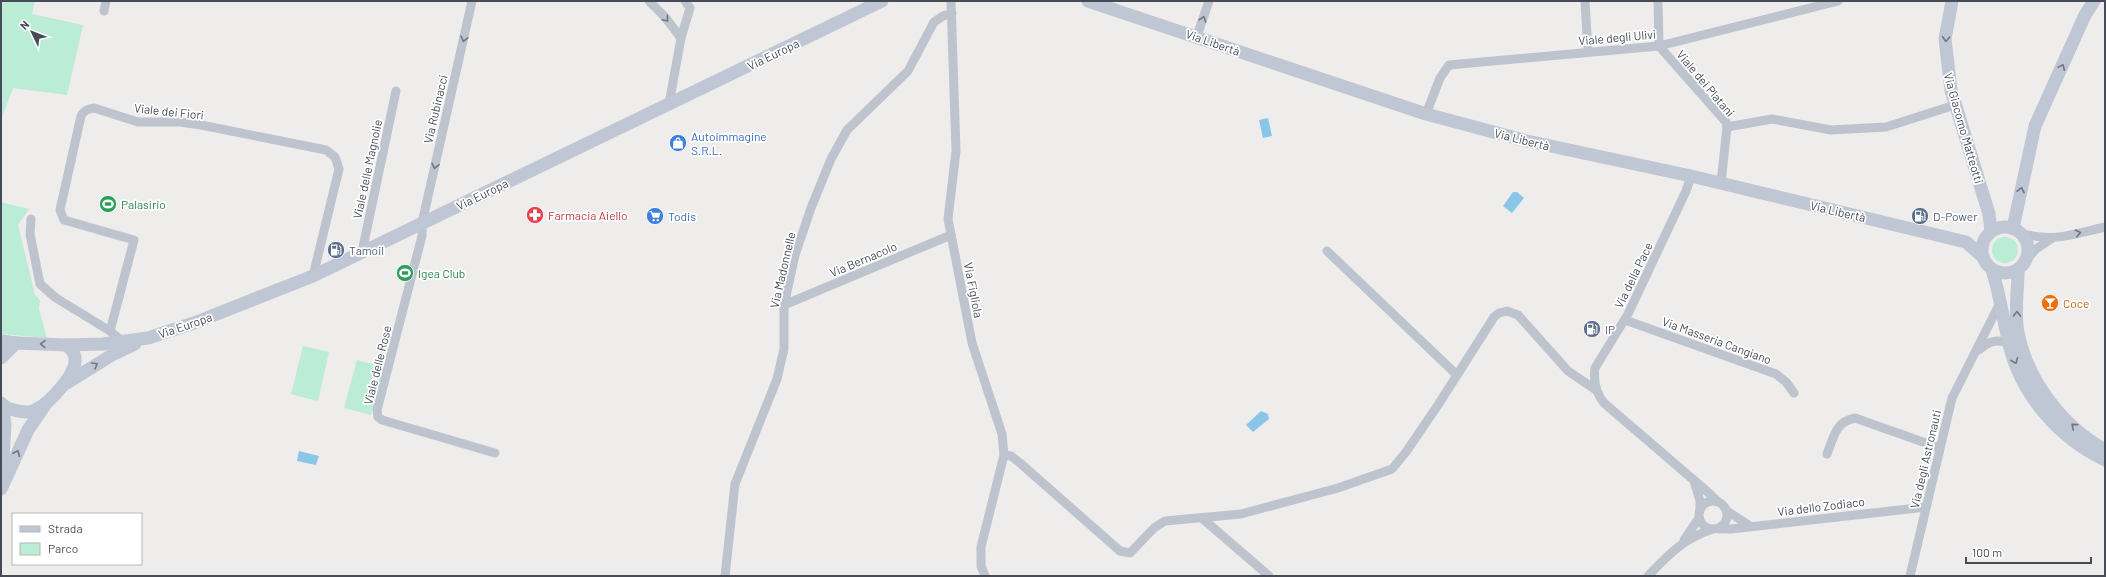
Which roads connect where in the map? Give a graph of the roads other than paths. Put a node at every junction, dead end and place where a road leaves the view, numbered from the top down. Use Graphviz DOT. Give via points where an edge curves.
graph roads {
  1 [pos="106,1"];
  2 [pos="472,1"];
  3 [pos="649,1"];
  4 [pos="685,1"];
  5 [pos="882,1"];
  6 [pos="951,1"];
  7 [pos="1088,1"];
  8 [pos="1209,1"];
  9 [pos="1585,1"];
  10 [pos="1658,1"];
  11 [pos="1838,1"];
  12 [pos="1952,1"];
  13 [pos="2094,1"];
  14 [pos="1814,4"];
  15 [pos="104,11"];
  16 [pos="952,13"];
  17 [pos="1197,36"];
  18 [pos="681,38"];
  19 [pos="1659,46"];
  20 [pos="1588,52"];
  21 [pos="396,92"];
  22 [pos="669,104"];
  23 [pos="1955,105"];
  24 [pos="1426,114"];
  25 [pos="1727,128"];
  26 [pos="1691,176"];
  27 [pos="1721,184"];
  28 [pos="31,219"];
  29 [pos="422,223"];
  30 [pos="2105,227"];
  31 [pos="2017,231"];
  32 [pos="1989,233"];
  33 [pos="951,235"];
  34 [pos="2051,239"];
  35 [pos="1966,242"];
  36 [pos="1327,251"];
  37 [pos="362,252"];
  38 [pos="1982,256"];
  39 [pos="2028,258"];
  40 [pos="1992,270"];
  41 [pos="2018,270"];
  42 [pos="313,276"];
  43 [pos="2001,302"];
  44 [pos="784,305"];
  45 [pos="1625,320"];
  46 [pos="110,331"];
  47 [pos="143,339"];
  48 [pos="1,341"];
  49 [pos="123,342"];
  50 [pos="16,343"];
  51 [pos="2008,343"];
  52 [pos="67,345"];
  53 [pos="1976,352"];
  54 [pos="1,358"];
  55 [pos="1456,375"];
  56 [pos="62,386"];
  57 [pos="1596,390"];
  58 [pos="1794,393"];
  59 [pos="46,403"];
  60 [pos="2,404"];
  61 [pos="1940,448"];
  62 [pos="2105,450"];
  63 [pos="495,453"];
  64 [pos="1827,454"];
  65 [pos="1004,455"];
  66 [pos="2105,460"];
  67 [pos="1694,481"];
  68 [pos="1,489"];
  69 [pos="1716,502"];
  70 [pos="1926,507"];
  71 [pos="1727,511"];
  72 [pos="1699,514"];
  73 [pos="1203,519"];
  74 [pos="1750,526"];
  75 [pos="1715,529"];
  76 [pos="1682,542"];
  77 [pos="725,576"];
  78 [pos="985,576"];
  79 [pos="1269,576"];
  80 [pos="1648,576"];
  81 [pos="1910,576"];
  1 -- 15 [label="street"];
  2 -- 29 [label="street, Via Rubinacci, one-way"];
  3 -- 18 [label="street, one-way"];
  4 -- 18 [label="street" via="690,8"];
  5 -- 22 [label="street, Via Europa"];
  6 -- 16 [label="street, Via Figliola"];
  7 -- 17 [label="street, Via Libertà"];
  17 -- 8 [label="street, one-way"];
  9 -- 20 [label="street"];
  10 -- 19 [label="street"];
  11 -- 14 [label="street, Viale degli Ulivi"];
  12 -- 23 [label="street, Via Giacomo Matteotti, one-way" via="1945,39 1947,69"];
  31 -- 13 [label="street, one-way" via="2035,126 2085,14"];
  14 -- 19 [label="street, Viale degli Ulivi"];
  16 -- 33 [label="street, Via Figliola" via="956,152 948,219"];
  16 -- 44 [label="street, Via Madonnelle" via="934,22 908,71 847,130 811,208 795,255"];
  17 -- 24 [label="street, Via Libertà"];
  18 -- 22 [label="street"];
  19 -- 20 [label="street, Viale degli Ulivi"];
  19 -- 25 [label="street, Viale dei Platani" via="1726,122"];
  20 -- 24 [label="street, Viale degli Ulivi" via="1449,64 1440,78"];
  21 -- 37 [label="street, Viale delle Magnolie"];
  22 -- 29 [label="street, Via Europa"];
  23 -- 25 [label="street" via="1886,127 1831,130 1772,119"];
  23 -- 32 [label="street, Via Giacomo Matteotti" via="1989,214"];
  24 -- 26 [label="street, Via Libertà" via="1527,141"];
  25 -- 27 [label="street, Viale dei Platani"];
  26 -- 27 [label="street, Via Libertà"];
  26 -- 45 [label="street, Via della Pace"];
  27 -- 35 [label="street, Via Libertà"];
  28 -- 46 [label="street" via="30,234 40,284 56,298"];
  29 -- 37 [label="street, Via Europa"];
  29 -- 63 [label="street, Viale delle Rose" via="422,236 409,291 379,398 378,417"];
  34 -- 30 [label="street, one-way"];
  31 -- 32 [label="street" via="1999,228"];
  31 -- 34 [label="street" via="2037,238"];
  31 -- 39 [label="street" via="2028,244"];
  32 -- 35 [label="street"];
  32 -- 38 [label="street" via="1983,245"];
  33 -- 44 [label="street, Via Bernacolo"];
  33 -- 65 [label="street, Via Figliola" via="972,343 1002,434"];
  34 -- 39 [label="street"];
  35 -- 38 [label="street, Via Libertà"];
  36 -- 55 [label="street"];
  37 -- 42 [label="street, Via Europa"];
  38 -- 40 [label="street"];
  39 -- 41 [label="street"];
  40 -- 41 [label="street" via="2004,274"];
  40 -- 43 [label="street"];
  62 -- 41 [label="street, one-way" via="2062,416 2046,397 2029,369 2021,347 2017,324"];
  42 -- 46 [label="street, Viale dei Fiori" via="339,169 335,157 326,150 201,125 138,122 94,108 90,109 84,111 81,116 60,210 64,220 134,240"];
  42 -- 47 [label="street, Via Europa" via="194,323"];
  43 -- 51 [label="street"];
  43 -- 53 [label="street, Via degli Astronauti"];
  44 -- 77 [label="street, Via Madonnelle" via="784,349 777,378 735,484"];
  45 -- 57 [label="street, Via della Pace" via="1595,368"];
  45 -- 58 [label="street, Via Masseria Cangiano" via="1776,374"];
  46 -- 49 [label="street"];
  47 -- 49 [label="street, Via Europa"];
  56 -- 47 [label="street, one-way"];
  48 -- 50 [label="street"];
  49 -- 52 [label="street, Via Europa"];
  52 -- 50 [label="street, Via Europa, one-way"];
  50 -- 54 [label="street"];
  51 -- 53 [label="street, Via degli Astronauti" via="1993,340"];
  51 -- 66 [label="street, one-way" via="2036,403 2074,442"];
  52 -- 56 [label="street" via="76,359"];
  53 -- 61 [label="street, Via degli Astronauti" via="1952,398"];
  55 -- 57 [label="street" via="1494,317 1502,311 1511,311 1528,325 1568,371"];
  55 -- 73 [label="street" via="1406,452 1392,469 1338,488 1269,507"];
  56 -- 59 [label="street"];
  57 -- 67 [label="street" via="1604,403"];
  59 -- 60 [label="street" via="34,410 22,412"];
  68 -- 59 [label="street, one-way" via="28,430"];
  60 -- 68 [label="street" via="6,448"];
  61 -- 64 [label="street" via="1855,418 1839,425"];
  61 -- 70 [label="street, Via degli Astronauti"];
  65 -- 73 [label="street" via="1011,456 1020,463 1126,554 1161,523"];
  65 -- 78 [label="street, Via Figliola" via="981,547 981,566"];
  67 -- 69 [label="street"];
  67 -- 72 [label="street" via="1700,501"];
  69 -- 71 [label="street"];
  69 -- 72 [label="street" via="1708,502"];
  70 -- 74 [label="street, Via dello Zodiaco"];
  70 -- 81 [label="street, Via degli Astronauti"];
  71 -- 74 [label="street"];
  71 -- 75 [label="street" via="1725,523"];
  72 -- 75 [label="street" via="1703,526"];
  72 -- 76 [label="street"];
  73 -- 79 [label="street"];
  74 -- 75 [label="street, Via dello Zodiaco"];
  75 -- 76 [label="street, Via dello Zodiaco" via="1693,535"];
  76 -- 80 [label="street, Via dello Zodiaco"];
}
